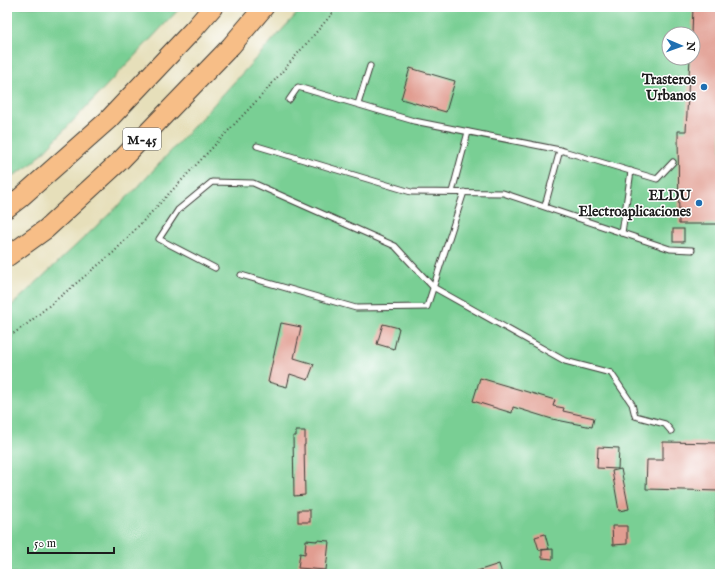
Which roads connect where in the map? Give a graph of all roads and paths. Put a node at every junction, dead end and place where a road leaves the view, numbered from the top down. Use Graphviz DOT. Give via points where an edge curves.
graph roads {
  1 [pos="213,7"];
  2 [pos="264,7"];
  3 [pos="338,7"];
  4 [pos="370,66"];
  5 [pos="289,100"];
  6 [pos="358,104"];
  7 [pos="468,132"];
  8 [pos="257,146"];
  9 [pos="560,150"];
  10 [pos="673,162"];
  11 [pos="631,171"];
  12 [pos="452,192"];
  13 [pos="464,192"];
  14 [pos="545,206"];
  15 [pos="7,208"];
  16 [pos="622,233"];
  17 [pos="692,250"];
  18 [pos="7,257"];
  19 [pos="215,268"];
  20 [pos="241,275"];
  21 [pos="433,287"];
  22 [pos="7,338"];
  23 [pos="671,431"];
  1 -- 15 [label="highway, M-45" via="108,120"];
  2 -- 18 [label="highway, M-45" via="121,160 46,229"];
  3 -- 22 [label="path" via="262,94 114,252"];
  4 -- 6 [label="lane"];
  5 -- 6 [label="lane" via="298,87"];
  6 -- 7 [label="lane" via="414,121"];
  7 -- 9 [label="lane"];
  7 -- 12 [label="lane"];
  8 -- 12 [label="lane" via="411,192"];
  9 -- 11 [label="lane"];
  9 -- 14 [label="lane"];
  10 -- 11 [label="lane" via="657,179"];
  11 -- 16 [label="lane"];
  12 -- 13 [label="lane"];
  13 -- 14 [label="lane" via="502,193"];
  13 -- 21 [label="lane"];
  14 -- 16 [label="lane"];
  16 -- 17 [label="lane" via="670,249"];
  19 -- 21 [label="lane" via="159,239 178,210 212,182 253,183 395,246"];
  20 -- 21 [label="lane" via="356,308 427,307"];
  21 -- 23 [label="lane" via="565,361 611,373 632,404 635,416 665,424"];
}
